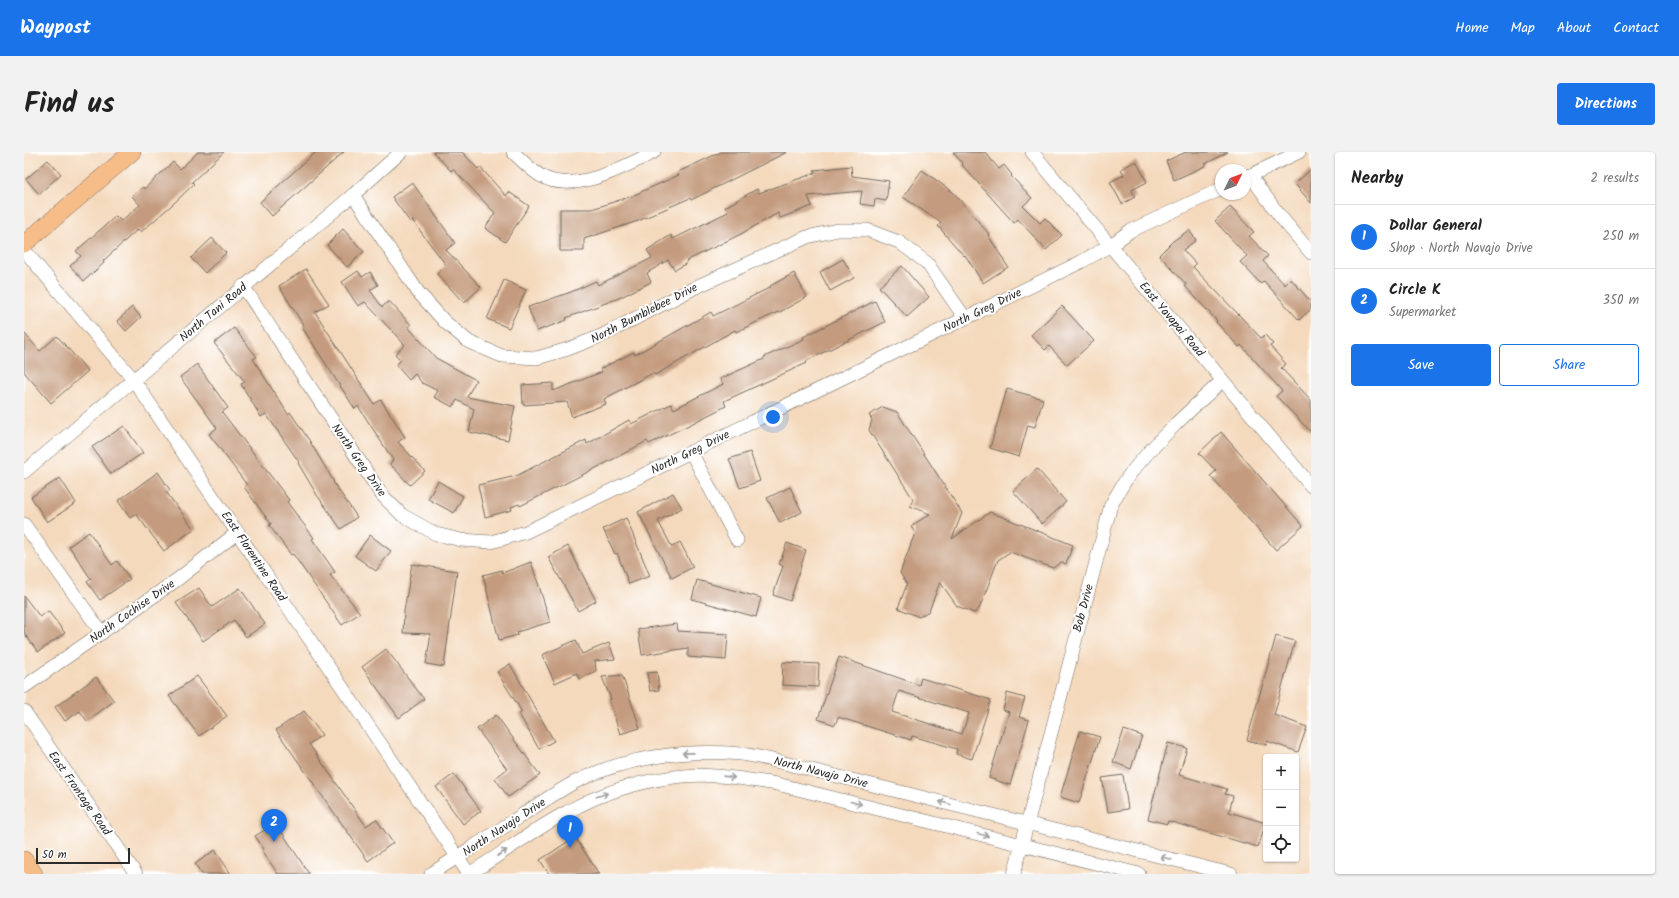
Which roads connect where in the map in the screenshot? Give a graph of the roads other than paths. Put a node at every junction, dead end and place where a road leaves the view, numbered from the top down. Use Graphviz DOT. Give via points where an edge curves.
graph roads {
  1 [pos="132,152"];
  2 [pos="401,152"];
  3 [pos="513,152"];
  4 [pos="654,152"];
  5 [pos="1032,152"];
  6 [pos="1299,152"];
  7 [pos="1251,175"];
  8 [pos="1251,180"];
  9 [pos="1215,192"];
  10 [pos="353,195"];
  11 [pos="24,244"];
  12 [pos="1111,245"];
  13 [pos="24,250"];
  14 [pos="1311,253"];
  15 [pos="243,286"];
  16 [pos="965,318"];
  17 [pos="133,379"];
  18 [pos="1222,380"];
  19 [pos="691,452"];
  20 [pos="24,472"];
  21 [pos="1311,486"];
  22 [pos="24,524"];
  23 [pos="238,532"];
  24 [pos="737,540"];
  25 [pos="102,633"];
  26 [pos="24,687"];
  27 [pos="24,712"];
  28 [pos="809,769"];
  29 [pos="804,790"];
  30 [pos="1027,823"];
  31 [pos="1022,845"];
  32 [pos="458,857"];
  33 [pos="24,860"];
  34 [pos="34,874"];
  35 [pos="136,874"];
  36 [pos="431,874"];
  37 [pos="469,874"];
  38 [pos="1014,874"];
  39 [pos="1139,874"];
  40 [pos="1231,874"];
  1 -- 11 [label="main road"];
  2 -- 10 [label="street, North Tani Road"];
  3 -- 4 [label="street" via="542,177 561,182 589,180 611,173"];
  5 -- 12 [label="street, East Yavapai Road"];
  6 -- 7 [label="street"];
  8 -- 14 [label="street"];
  9 -- 12 [label="street, North Greg Drive" via="1130,231"];
  10 -- 15 [label="street, North Tani Road"];
  10 -- 16 [label="street, North Bumblebee Drive" via="418,292 445,322 469,342 502,356 537,358 568,349 601,336 698,286 807,237 838,230 867,230 899,242 927,263"];
  12 -- 16 [label="street, North Greg Drive" via="1082,262"];
  12 -- 18 [label="street, East Yavapai Road"];
  13 -- 17 [label="street, East Florentine Road"];
  15 -- 17 [label="street, North Tani Road"];
  15 -- 19 [label="street, North Greg Drive" via="382,495 402,515 436,534 461,540 491,542 526,532"];
  16 -- 19 [label="street, North Greg Drive"];
  17 -- 20 [label="street, North Tani Road"];
  17 -- 23 [label="street, East Florentine Road"];
  18 -- 21 [label="street, East Yavapai Road"];
  18 -- 30 [label="street, Bob Drive" via="1180,418 1150,451 1130,475 1111,505"];
  19 -- 24 [label="street"];
  22 -- 25 [label="street"];
  23 -- 25 [label="street, North Cochise Drive"];
  23 -- 32 [label="street, East Florentine Road"];
  25 -- 26 [label="street, North Cochise Drive"];
  27 -- 35 [label="street, East Frontage Road"];
  28 -- 29 [label="street"];
  30 -- 28 [label="street, North Navajo Drive, one-way"];
  28 -- 32 [label="street, North Navajo Drive, one-way" via="743,754 677,754 644,759 576,782"];
  29 -- 31 [label="street, North Navajo Drive, one-way"];
  37 -- 29 [label="street, North Navajo Drive, one-way" via="567,812 595,798 628,787 674,776 721,776"];
  30 -- 31 [label="street, Bob Drive"];
  40 -- 30 [label="street, North Navajo Drive, one-way"];
  31 -- 38 [label="street, Bob Drive"];
  31 -- 39 [label="street, North Navajo Drive"];
  32 -- 36 [label="street, North Navajo Drive"];
  32 -- 37 [label="street, East Florentine Road"];
  33 -- 34 [label="main road"];
}
